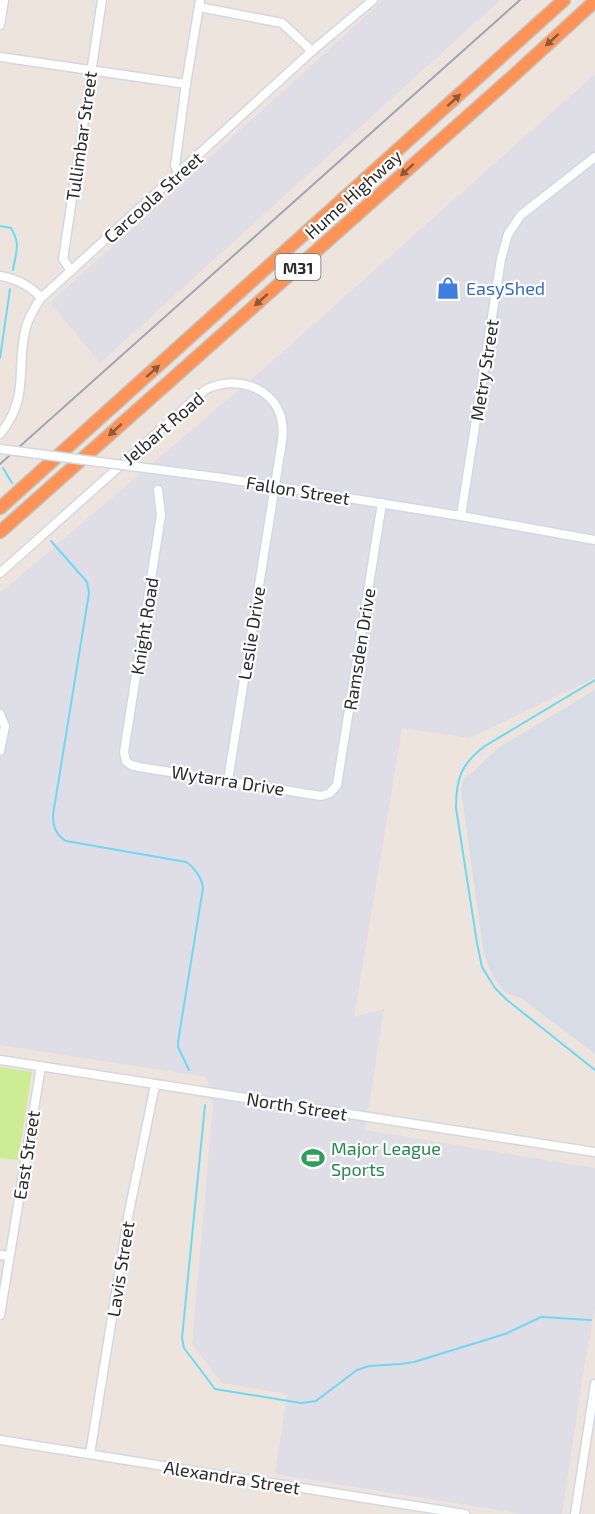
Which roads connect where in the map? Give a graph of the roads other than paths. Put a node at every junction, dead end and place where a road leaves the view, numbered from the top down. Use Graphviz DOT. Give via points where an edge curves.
graph roads {
  1 [pos="4,0"];
  2 [pos="102,0"];
  3 [pos="373,0"];
  4 [pos="564,0"];
  5 [pos="595,1"];
  6 [pos="199,3"];
  7 [pos="0,25"];
  8 [pos="312,51"];
  9 [pos="0,57"];
  10 [pos="91,70"];
  11 [pos="186,84"];
  12 [pos="595,157"];
  13 [pos="179,173"];
  14 [pos="71,271"];
  15 [pos="0,276"];
  16 [pos="41,298"];
  17 [pos="0,434"];
  18 [pos="0,450"];
  19 [pos="275,486"];
  20 [pos="158,490"];
  21 [pos="382,503"];
  22 [pos="0,508"];
  23 [pos="461,516"];
  24 [pos="0,532"];
  25 [pos="595,540"];
  26 [pos="0,573"];
  27 [pos="0,714"];
  28 [pos="0,751"];
  29 [pos="126,761"];
  30 [pos="228,780"];
  31 [pos="330,793"];
  32 [pos="0,1060"];
  33 [pos="41,1066"];
  34 [pos="155,1084"];
  35 [pos="595,1152"];
  36 [pos="4,1256"];
  37 [pos="0,1315"];
  38 [pos="595,1384"];
  39 [pos="0,1440"];
  40 [pos="90,1454"];
  41 [pos="465,1514"];
  42 [pos="575,1514"];
  1 -- 7 [label="street"];
  2 -- 10 [label="street, Tullimbar Street"];
  3 -- 8 [label="street, Carcoola Street"];
  22 -- 4 [label="highway, Hume Highway / M31, one-way"];
  5 -- 24 [label="highway, Hume Highway / M31, one-way"];
  6 -- 8 [label="street" via="282,23"];
  6 -- 11 [label="street"];
  8 -- 13 [label="street, Carcoola Street"];
  9 -- 10 [label="street"];
  10 -- 11 [label="street"];
  10 -- 14 [label="street, Tullimbar Street" via="63,259"];
  11 -- 13 [label="street" via="175,166"];
  12 -- 23 [label="street, Metry Street" via="521,215 508,234"];
  13 -- 14 [label="street, Carcoola Street"];
  14 -- 16 [label="street, Carcoola Street"];
  15 -- 16 [label="street" via="23,283"];
  16 -- 17 [label="street, Carcoola Street" via="27,326 20,396"];
  18 -- 19 [label="street, Fallon Street, bridge"];
  19 -- 21 [label="street, Fallon Street"];
  19 -- 26 [label="street, Jelbart Road" via="283,429 278,410 264,393 248,385 213,386"];
  19 -- 30 [label="street, Leslie Drive"];
  20 -- 29 [label="street, Knight Road" via="161,515 124,752"];
  21 -- 23 [label="street, Fallon Street"];
  21 -- 31 [label="street, Ramsden Drive" via="337,785"];
  23 -- 25 [label="street, Fallon Street"];
  27 -- 28 [label="street" via="4,726"];
  29 -- 30 [label="street, Wytarra Drive" via="131,765"];
  30 -- 31 [label="street, Wytarra Drive" via="321,796"];
  32 -- 33 [label="street, North Street"];
  33 -- 34 [label="street, North Street"];
  33 -- 36 [label="street, East Street"];
  34 -- 35 [label="street, North Street"];
  34 -- 40 [label="street, Lavis Street" via="129,1212"];
  36 -- 37 [label="street, East Street"];
  38 -- 42 [label="street"];
  39 -- 40 [label="street, Alexandra Street"];
  40 -- 41 [label="street, Alexandra Street"];
}
